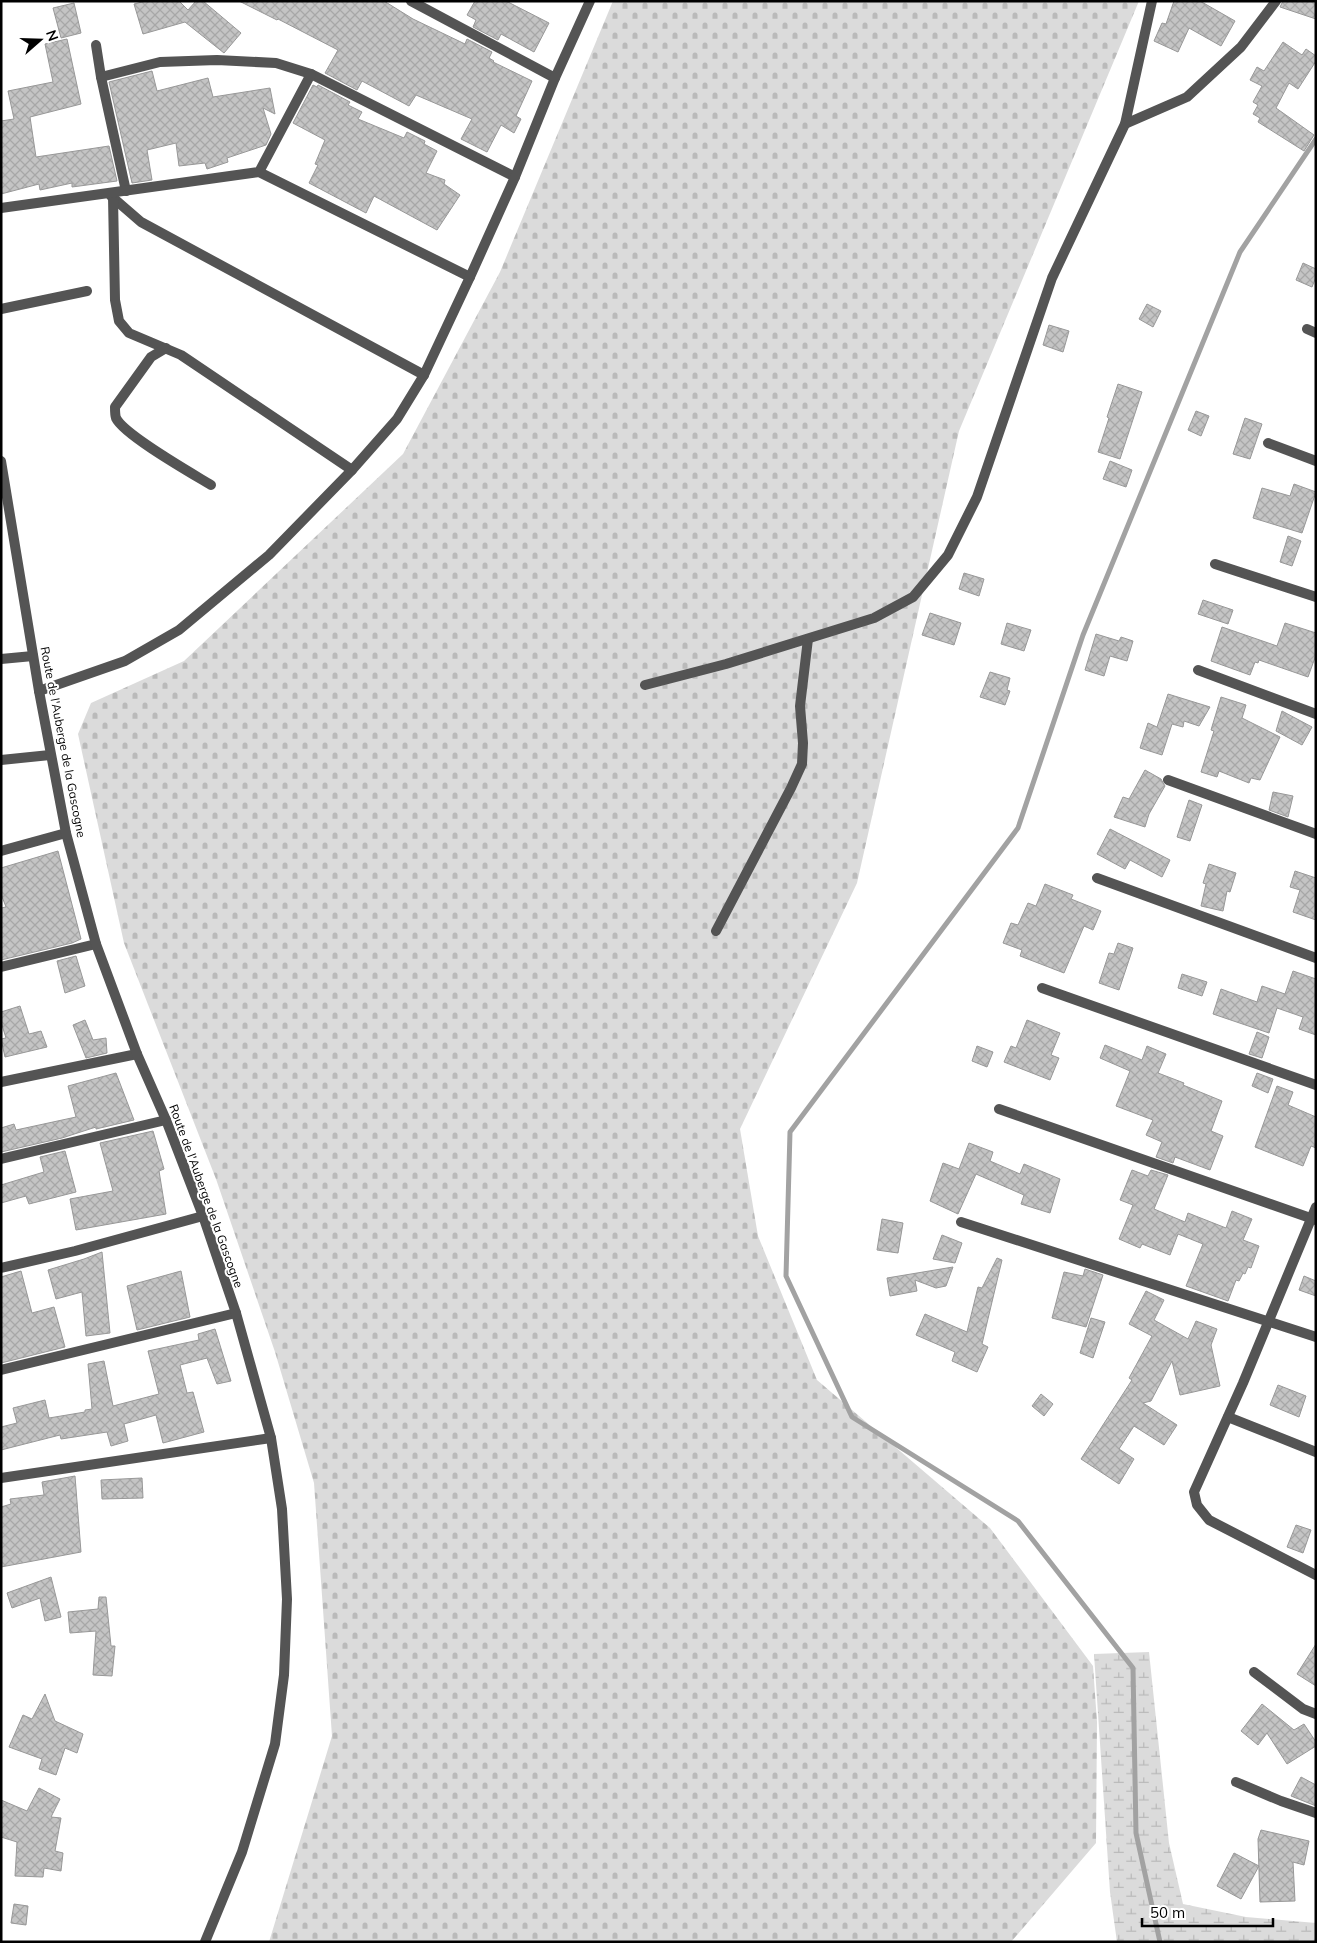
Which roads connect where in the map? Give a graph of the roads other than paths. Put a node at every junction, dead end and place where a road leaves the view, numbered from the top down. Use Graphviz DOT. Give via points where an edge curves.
graph roads {
  1 [pos="411,1"];
  2 [pos="590,1"];
  3 [pos="1152,1"];
  4 [pos="1276,1"];
  5 [pos="96,45"];
  6 [pos="311,74"];
  7 [pos="101,77"];
  8 [pos="555,78"];
  9 [pos="1125,124"];
  10 [pos="259,172"];
  11 [pos="514,177"];
  12 [pos="126,191"];
  13 [pos="111,196"];
  14 [pos="1,208"];
  15 [pos="470,277"];
  16 [pos="88,291"];
  17 [pos="1,309"];
  18 [pos="166,348"];
  19 [pos="424,375"];
  20 [pos="1268,443"];
  21 [pos="1,461"];
  22 [pos="1316,461"];
  23 [pos="352,470"];
  24 [pos="211,485"];
  25 [pos="1215,564"];
  26 [pos="1316,597"];
  27 [pos="808,639"];
  28 [pos="34,656"];
  29 [pos="1,658"];
  30 [pos="1198,670"];
  31 [pos="645,685"];
  32 [pos="38,690"];
  33 [pos="1316,714"];
  34 [pos="50,755"];
  35 [pos="1,760"];
  36 [pos="1168,780"];
  37 [pos="66,834"];
  38 [pos="1316,834"];
  39 [pos="1,851"];
  40 [pos="1096,878"];
  41 [pos="716,931"];
  42 [pos="96,944"];
  43 [pos="1316,958"];
  44 [pos="1,967"];
  45 [pos="1042,988"];
  46 [pos="137,1054"];
  47 [pos="1,1082"];
  48 [pos="1316,1084"];
  49 [pos="999,1109"];
  50 [pos="166,1120"];
  51 [pos="1,1159"];
  52 [pos="1316,1207"];
  53 [pos="203,1216"];
  54 [pos="1313,1219"];
  55 [pos="961,1222"];
  56 [pos="1,1268"];
  57 [pos="236,1313"];
  58 [pos="1268,1321"];
  59 [pos="1316,1337"];
  60 [pos="1,1370"];
  61 [pos="1228,1417"];
  62 [pos="271,1438"];
  63 [pos="1316,1452"];
  64 [pos="1,1478"];
  65 [pos="1316,1575"];
  66 [pos="1254,1672"];
  67 [pos="1316,1714"];
  68 [pos="1236,1782"];
  69 [pos="1316,1813"];
  70 [pos="204,1942"];
  1 -- 8 [label="street"];
  2 -- 8 [label="street"];
  3 -- 9 [label="street"];
  4 -- 9 [label="street" via="1241,47 1187,97"];
  5 -- 7 [label="street"];
  6 -- 7 [label="street" via="276,63 217,60 160,62"];
  6 -- 10 [label="street"];
  6 -- 11 [label="street"];
  7 -- 12 [label="street"];
  8 -- 11 [label="street"];
  9 -- 27 [label="street" via="1052,278 977,497 948,555 913,597 874,618"];
  10 -- 12 [label="street"];
  10 -- 15 [label="street"];
  11 -- 15 [label="street"];
  12 -- 13 [label="street"];
  13 -- 14 [label="street"];
  13 -- 18 [label="street" via="115,300 119,321 129,333"];
  13 -- 19 [label="street" via="141,222"];
  15 -- 19 [label="street"];
  16 -- 17 [label="street"];
  18 -- 23 [label="street"];
  18 -- 24 [label="street" via="152,357 115,407 116,418 126,429 175,464"];
  19 -- 23 [label="street" via="397,419"];
  20 -- 22 [label="street"];
  21 -- 28 [label="street, Route de l'Auberge de la Gascogne"];
  23 -- 32 [label="street" via="269,555 179,630 126,661"];
  25 -- 26 [label="street"];
  27 -- 31 [label="street"];
  27 -- 41 [label="street" via="800,706 802,764"];
  28 -- 29 [label="street"];
  28 -- 32 [label="street, Route de l'Auberge de la Gascogne"];
  30 -- 33 [label="street"];
  32 -- 34 [label="street, Route de l'Auberge de la Gascogne"];
  34 -- 35 [label="street"];
  34 -- 37 [label="street, Route de l'Auberge de la Gascogne"];
  36 -- 38 [label="street"];
  37 -- 39 [label="street"];
  37 -- 42 [label="street, Route de l'Auberge de la Gascogne"];
  40 -- 43 [label="street"];
  42 -- 44 [label="street"];
  42 -- 46 [label="street, Route de l'Auberge de la Gascogne"];
  45 -- 48 [label="street"];
  46 -- 47 [label="street"];
  46 -- 50 [label="street, Route de l'Auberge de la Gascogne"];
  49 -- 54 [label="street"];
  50 -- 51 [label="street"];
  50 -- 53 [label="street, Route de l'Auberge de la Gascogne"];
  52 -- 54 [label="street"];
  53 -- 56 [label="street"];
  53 -- 57 [label="street, Route de l'Auberge de la Gascogne"];
  54 -- 58 [label="street"];
  55 -- 58 [label="street"];
  57 -- 60 [label="street"];
  57 -- 62 [label="street, Route de l'Auberge de la Gascogne"];
  58 -- 59 [label="street"];
  58 -- 61 [label="street"];
  61 -- 63 [label="street"];
  61 -- 65 [label="street" via="1194,1492 1197,1505 1209,1520"];
  62 -- 64 [label="street"];
  62 -- 70 [label="street, Route de l'Auberge de la Gascogne" via="282,1509 287,1599 284,1675 275,1744 242,1852"];
  66 -- 67 [label="street" via="1303,1709"];
  68 -- 69 [label="street"];
}
